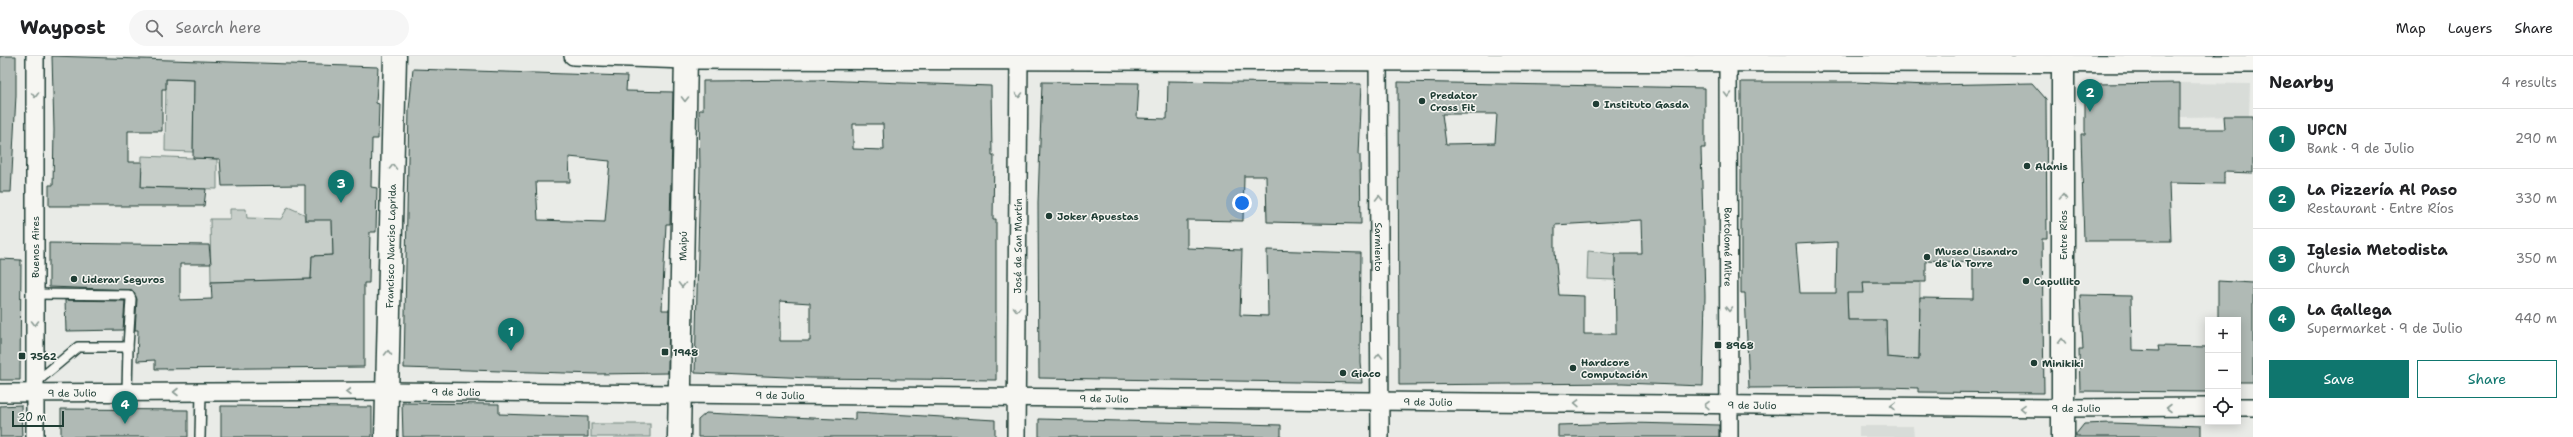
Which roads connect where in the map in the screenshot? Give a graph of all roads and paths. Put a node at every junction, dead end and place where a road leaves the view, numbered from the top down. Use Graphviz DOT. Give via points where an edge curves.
graph roads {
  1 [pos="35,56"];
  2 [pos="395,56"];
  3 [pos="573,56"];
  4 [pos="686,58"];
  5 [pos="1019,58"];
  6 [pos="1378,59"];
  7 [pos="1728,59"];
  8 [pos="2063,60"];
  9 [pos="2253,64"];
  10 [pos="35,294"];
  11 [pos="128,347"];
  12 [pos="35,388"];
  13 [pos="0,392"];
  14 [pos="126,392"];
  15 [pos="201,392"];
  16 [pos="387,392"];
  17 [pos="679,394"];
  18 [pos="1017,398"];
  19 [pos="1380,401"];
  20 [pos="1729,405"];
  21 [pos="2205,407"];
  22 [pos="2241,407"];
  23 [pos="2253,407"];
  24 [pos="2062,408"];
  25 [pos="36,437"];
  26 [pos="200,437"];
  27 [pos="386,437"];
  28 [pos="679,437"];
  29 [pos="1016,437"];
  30 [pos="1380,437"];
  31 [pos="1729,437"];
  32 [pos="2062,437"];
  1 -- 10 [label="street, Buenos Aires, one-way"];
  16 -- 2 [label="main road, Francisco Narciso Laprida, one-way"];
  3 -- 4 [label="street"];
  4 -- 5 [label="street"];
  4 -- 17 [label="main road, Maipú, one-way"];
  5 -- 6 [label="street"];
  5 -- 18 [label="street, José de San Martín, one-way"];
  6 -- 7 [label="street"];
  19 -- 6 [label="street, Sarmiento, one-way"];
  7 -- 8 [label="street"];
  7 -- 20 [label="street, Bartolomé Mitre, one-way"];
  8 -- 9 [label="street"];
  24 -- 8 [label="main road, Entre Ríos, one-way"];
  10 -- 11 [label="lane" via="129,295 131,299"];
  10 -- 12 [label="street, Buenos Aires, one-way"];
  11 -- 12 [label="lane" via="78,347"];
  11 -- 14 [label="lane"];
  12 -- 13 [label="street, 9 de Julio"];
  12 -- 14 [label="street, 9 de Julio"];
  12 -- 25 [label="street, Buenos Aires"];
  15 -- 14 [label="street, 9 de Julio, one-way"];
  16 -- 15 [label="street, 9 de Julio, one-way"];
  15 -- 26 [label="lane"];
  16 -- 17 [label="street, 9 de Julio"];
  16 -- 27 [label="main road, Francisco Narciso Laprida"];
  17 -- 18 [label="street, 9 de Julio"];
  17 -- 28 [label="main road, Maipú"];
  18 -- 19 [label="street, 9 de Julio"];
  18 -- 29 [label="street, José de San Martín"];
  20 -- 19 [label="street, 9 de Julio, one-way"];
  19 -- 30 [label="street, Sarmiento"];
  24 -- 20 [label="street, 9 de Julio, one-way"];
  20 -- 31 [label="street, Bartolomé Mitre"];
  21 -- 24 [label="street, 9 de Julio, one-way"];
  22 -- 23 [label="street"];
  24 -- 32 [label="main road, Entre Ríos"];
}
